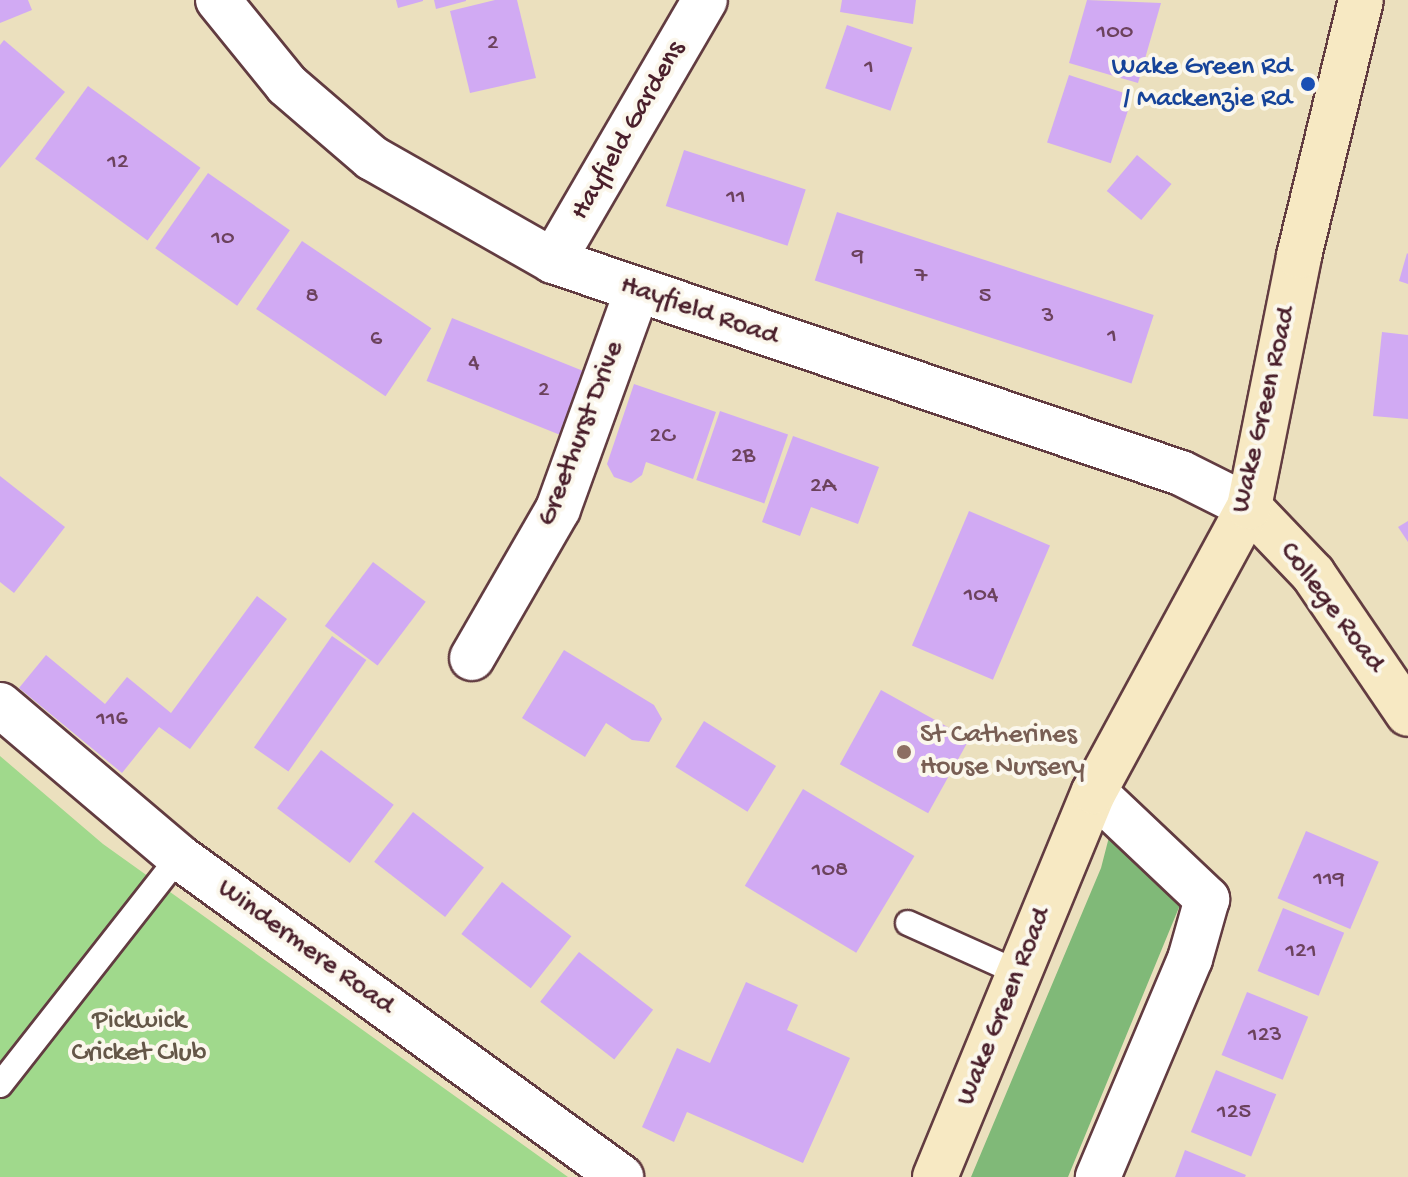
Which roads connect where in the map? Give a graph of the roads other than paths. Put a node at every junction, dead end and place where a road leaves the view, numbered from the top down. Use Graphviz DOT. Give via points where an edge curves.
graph roads {
  1 [pos="218,0"];
  2 [pos="705,0"];
  3 [pos="1361,0"];
  4 [pos="553,261"];
  5 [pos="637,291"];
  6 [pos="1249,507"];
  7 [pos="472,658"];
  8 [pos="0,705"];
  9 [pos="1408,714"];
  10 [pos="1094,792"];
  11 [pos="179,857"];
  12 [pos="908,923"];
  13 [pos="1019,973"];
  14 [pos="0,1085"];
  15 [pos="621,1177"];
  16 [pos="935,1177"];
  17 [pos="1098,1177"];
  1 -- 4 [label="street, Hayfield Road" via="287,85 372,158"];
  2 -- 4 [label="street, Hayfield Gardens"];
  3 -- 6 [label="main road, Wake Green Road" via="1299,256"];
  4 -- 5 [label="street, Hayfield Road"];
  5 -- 6 [label="street, Hayfield Road" via="1181,473"];
  5 -- 7 [label="street, Greethurst Drive" via="558,509"];
  6 -- 9 [label="main road, College Road" via="1313,574"];
  6 -- 10 [label="main road, Wake Green Road"];
  8 -- 11 [label="street, Windermere Road"];
  10 -- 13 [label="main road, Wake Green Road"];
  10 -- 17 [label="street" via="1207,899 1190,959"];
  11 -- 14 [label="lane"];
  11 -- 15 [label="street, Windermere Road"];
  12 -- 13 [label="lane"];
  13 -- 16 [label="main road, Wake Green Road"];
}
